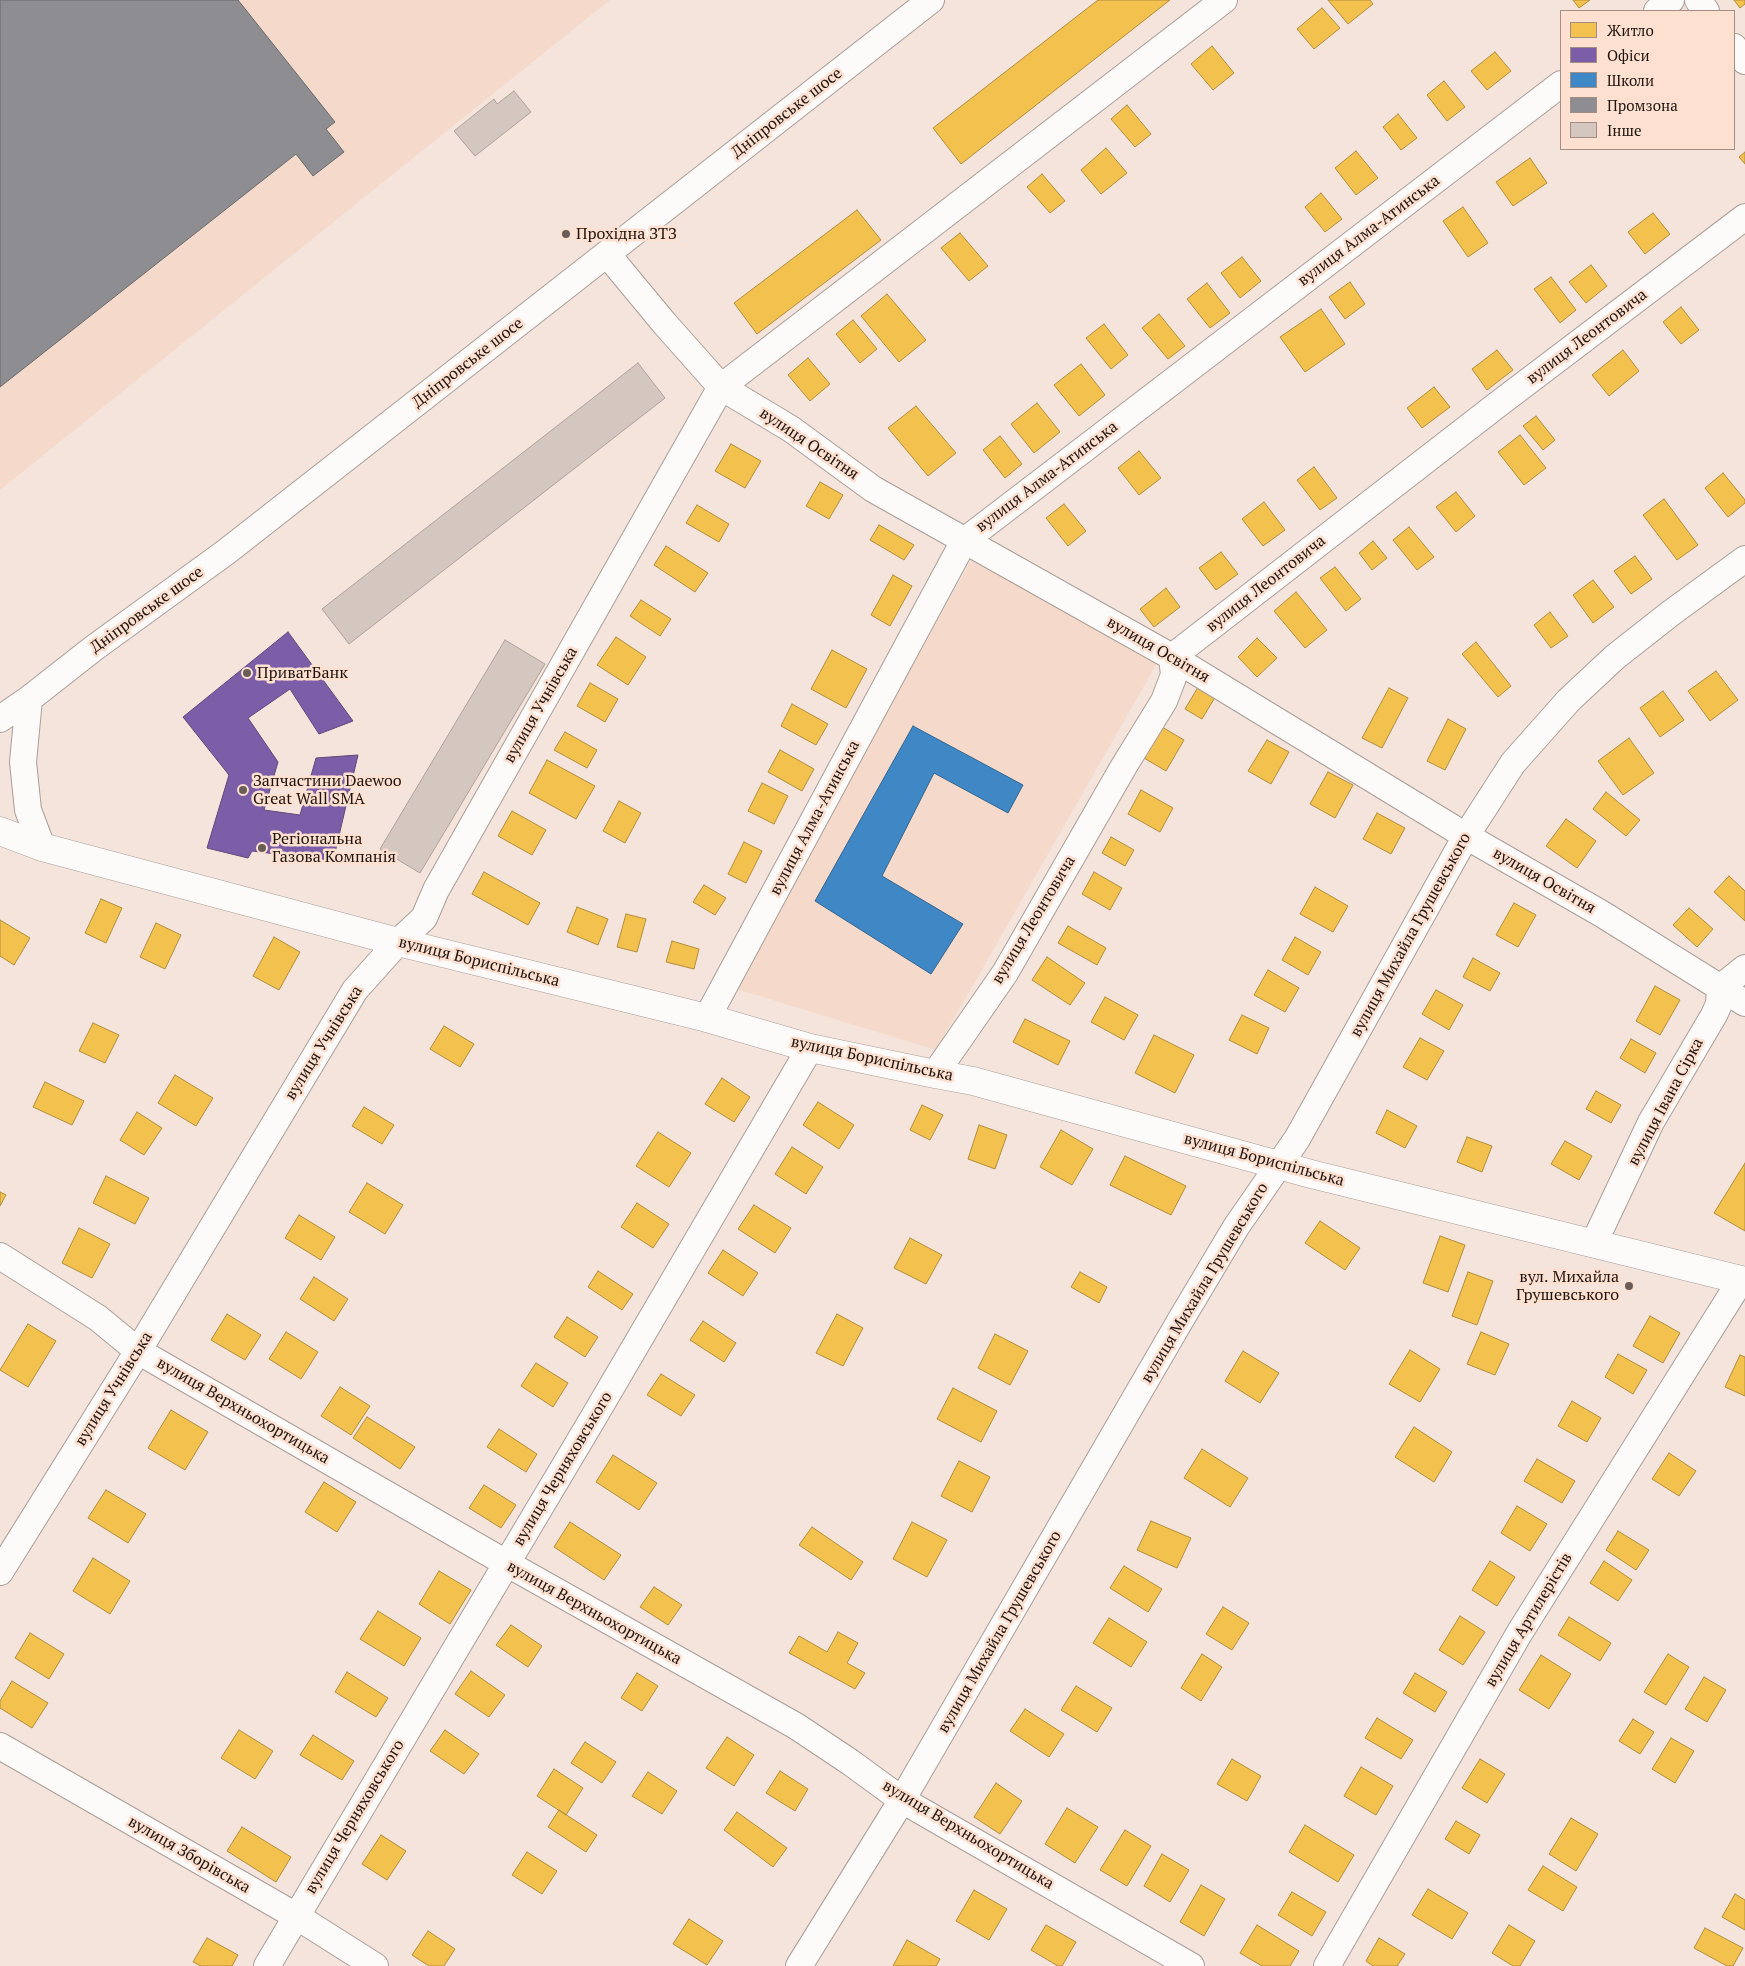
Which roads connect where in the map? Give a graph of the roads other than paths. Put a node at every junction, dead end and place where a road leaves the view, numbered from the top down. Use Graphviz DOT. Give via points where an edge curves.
graph roads {
  1 [pos="931,0"];
  2 [pos="1224,0"];
  3 [pos="1671,0"];
  4 [pos="1658,10"];
  5 [pos="1735,48"];
  6 [pos="1745,62"];
  7 [pos="1560,85"];
  8 [pos="1745,217"];
  9 [pos="607,254"];
  10 [pos="721,387"];
  11 [pos="964,541"];
  12 [pos="1745,559"];
  13 [pos="1172,657"];
  14 [pos="30,699"];
  15 [pos="0,719"];
  16 [pos="0,831"];
  17 [pos="1466,836"];
  18 [pos="42,847"];
  19 [pos="398,942"];
  20 [pos="1745,968"];
  21 [pos="1720,988"];
  22 [pos="1745,1003"];
  23 [pos="707,1018"];
  24 [pos="810,1048"];
  25 [pos="935,1074"];
  26 [pos="1280,1164"];
  27 [pos="1594,1243"];
  28 [pos="0,1256"];
  29 [pos="1743,1281"];
  30 [pos="138,1351"];
  31 [pos="506,1563"];
  32 [pos="0,1572"];
  33 [pos="0,1746"];
  34 [pos="902,1800"];
  35 [pos="296,1916"];
  36 [pos="267,1966"];
  37 [pos="375,1966"];
  38 [pos="799,1966"];
  39 [pos="1191,1966"];
  40 [pos="1327,1966"];
  1 -- 9 [label="street, Дніпровське шосе"];
  2 -- 10 [label="street"];
  3 -- 4 [label="street"];
  5 -- 6 [label="street"];
  7 -- 11 [label="street, вулиця Алма-Атинська"];
  8 -- 13 [label="street, вулиця Леонтовича"];
  9 -- 10 [label="street, вулиця Освітня"];
  9 -- 14 [label="street, Дніпровське шосе" via="226,552"];
  10 -- 11 [label="street, вулиця Освітня" via="792,429 873,488"];
  10 -- 19 [label="street, вулиця Учнівська" via="475,820 424,918"];
  11 -- 13 [label="street, вулиця Освітня"];
  11 -- 23 [label="street, вулиця Алма-Атинська"];
  12 -- 17 [label="street, вулиця Михайла Грушевського" via="1657,624 1569,700 1513,763"];
  13 -- 17 [label="street, вулиця Освітня"];
  13 -- 25 [label="street, вулиця Леонтовича" via="1174,676 1164,701 1005,973"];
  14 -- 15 [label="street, Дніпровське шосе"];
  14 -- 18 [label="street" via="23,762 28,810"];
  16 -- 18 [label="main road, вулиця Бориспільська"];
  17 -- 21 [label="street, вулиця Освітня" via="1602,914"];
  17 -- 26 [label="street, вулиця Михайла Грушевського"];
  18 -- 19 [label="main road, вулиця Бориспільська"];
  19 -- 23 [label="main road, вулиця Бориспільська"];
  19 -- 30 [label="street, вулиця Учнівська" via="355,990"];
  20 -- 21 [label="street"];
  21 -- 22 [label="street, вулиця Освітня"];
  21 -- 27 [label="street, вулиця Івана Сірка" via="1714,1015 1651,1122"];
  23 -- 24 [label="main road, вулиця Бориспільська"];
  24 -- 25 [label="main road, вулиця Бориспільська"];
  24 -- 31 [label="street, вулиця Черняховського"];
  25 -- 26 [label="main road, вулиця Бориспільська" via="974,1080"];
  26 -- 27 [label="main road, вулиця Бориспільська"];
  26 -- 34 [label="street, вулиця Михайла Грушевського" via="1236,1227 1180,1321"];
  27 -- 29 [label="main road, вулиця Бориспільська"];
  28 -- 30 [label="street, вулиця Верхньохортицька" via="98,1318"];
  29 -- 40 [label="street, вулиця Артилерістів" via="1520,1632"];
  30 -- 31 [label="street, вулиця Верхньохортицька"];
  30 -- 32 [label="street, вулиця Учнівська"];
  31 -- 34 [label="street, вулиця Верхньохортицька" via="796,1726"];
  31 -- 35 [label="street, вулиця Черняховського"];
  33 -- 35 [label="street, вулиця Зборівська"];
  34 -- 38 [label="street, вулиця Михайла Грушевського"];
  34 -- 39 [label="street, вулиця Верхньохортицька"];
  35 -- 36 [label="street, вулиця Черняховського"];
  35 -- 37 [label="street, вулиця Зборівська"];
}
